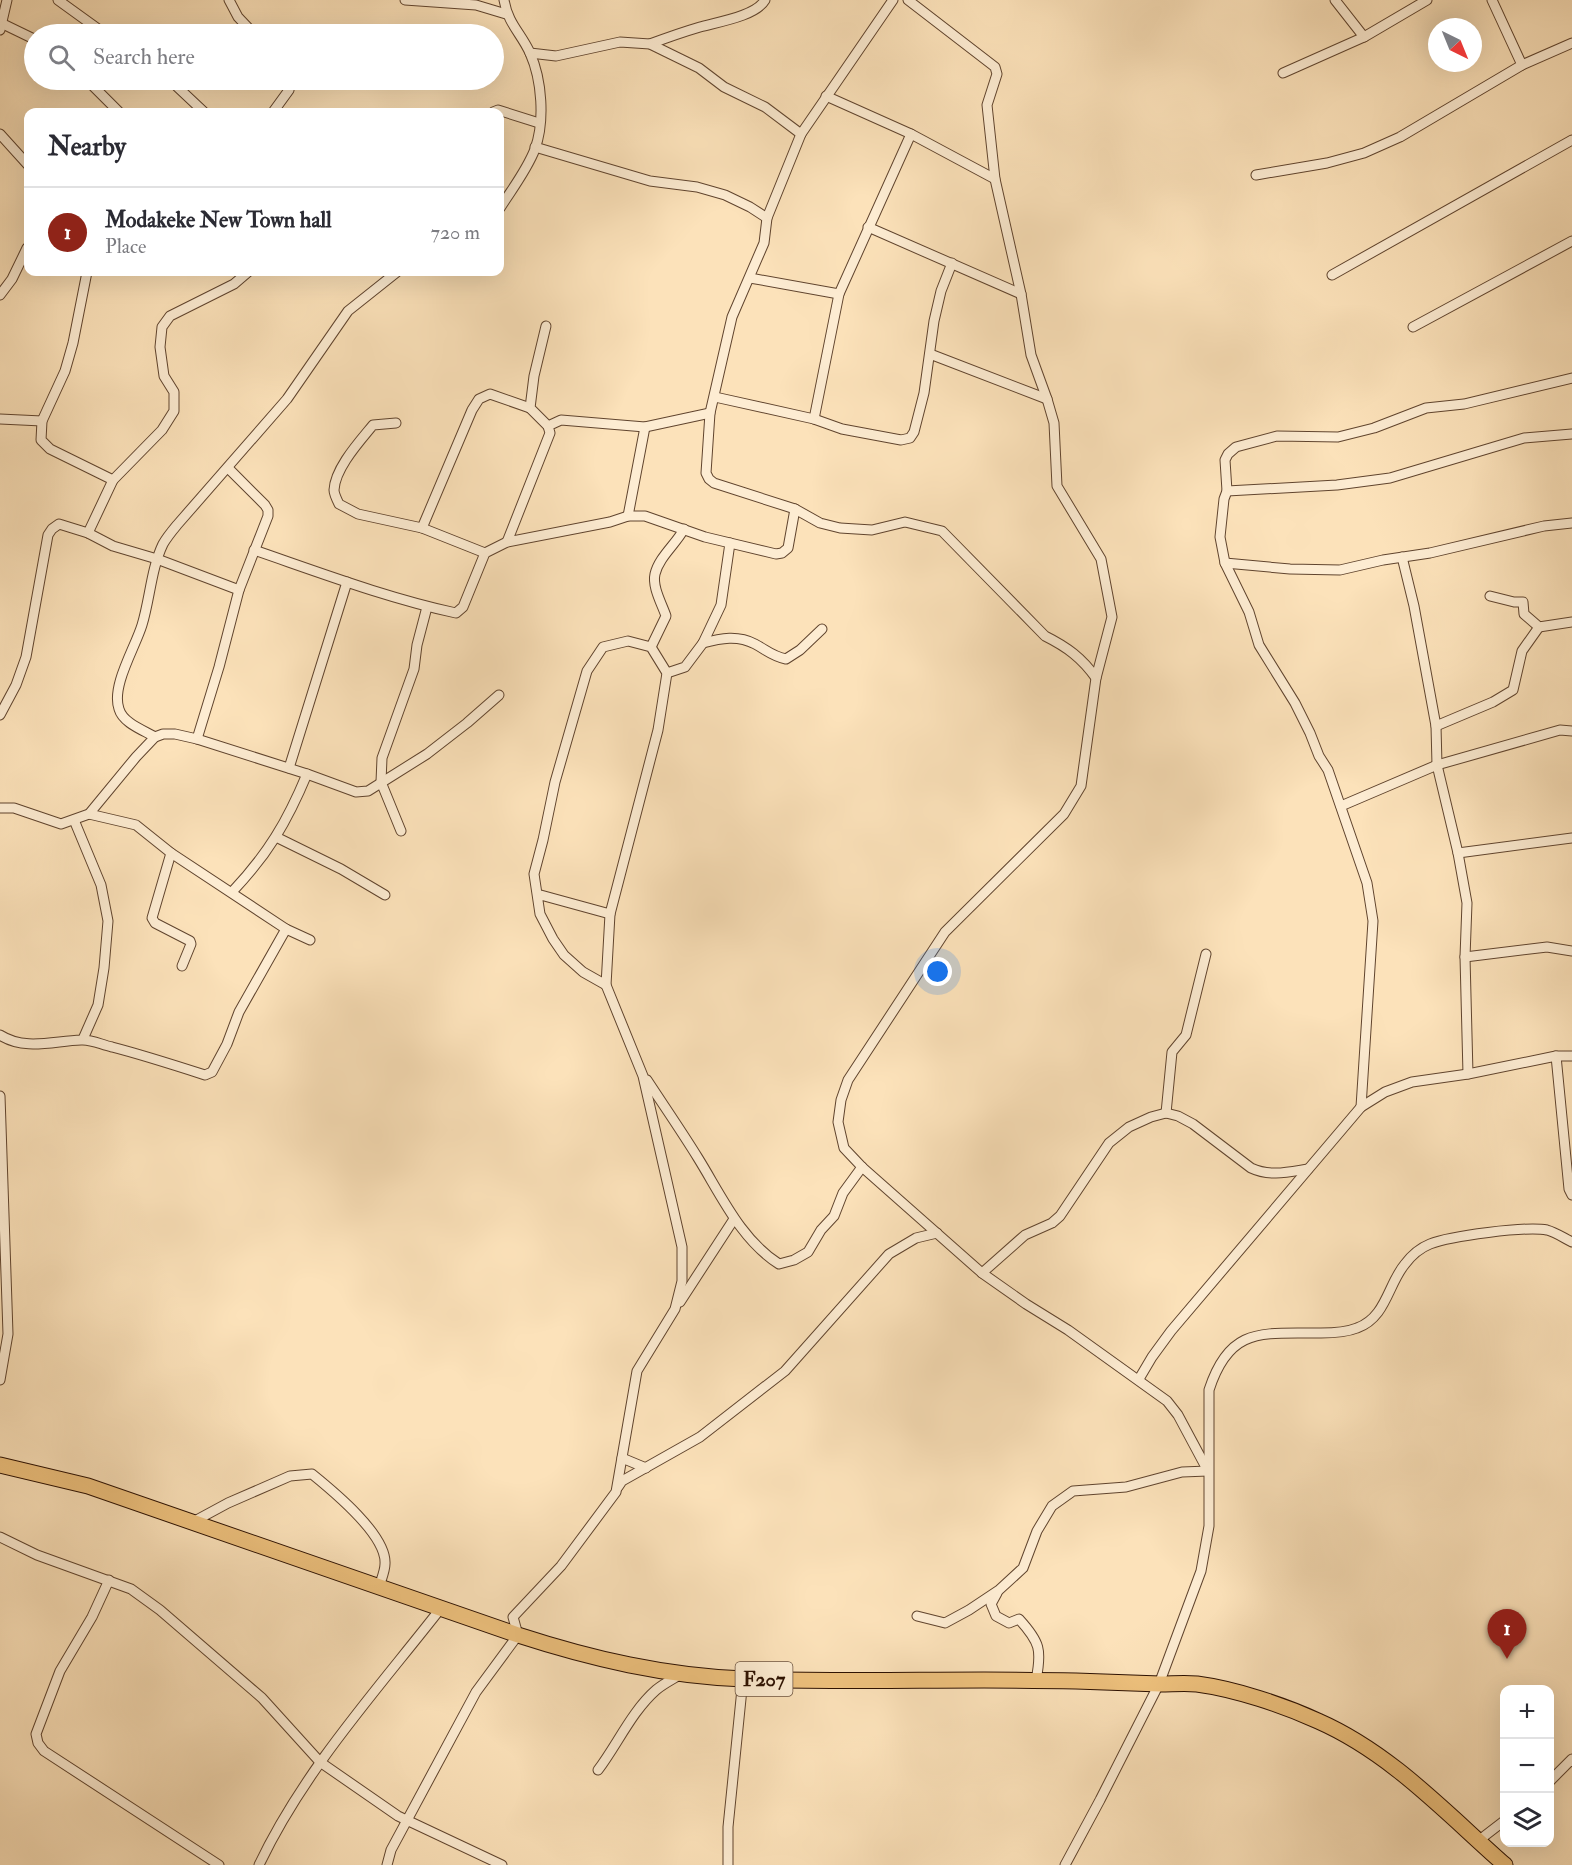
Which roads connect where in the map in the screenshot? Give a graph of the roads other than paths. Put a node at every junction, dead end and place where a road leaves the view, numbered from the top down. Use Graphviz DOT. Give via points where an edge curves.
graph roads {
  1 [pos="7,0"];
  2 [pos="58,0"];
  3 [pos="229,0"];
  4 [pos="405,0"];
  5 [pos="504,0"];
  6 [pos="765,0"];
  7 [pos="893,0"];
  8 [pos="908,0"];
  9 [pos="1335,0"];
  10 [pos="1427,0"];
  11 [pos="1492,0"];
  12 [pos="506,14"];
  13 [pos="91,24"];
  14 [pos="245,24"];
  15 [pos="1,26"];
  16 [pos="24,35"];
  17 [pos="1364,37"];
  18 [pos="1572,43"];
  19 [pos="650,44"];
  20 [pos="530,53"];
  21 [pos="1522,65"];
  22 [pos="1283,74"];
  23 [pos="97,90"];
  24 [pos="181,90"];
  25 [pos="289,90"];
  26 [pos="826,96"];
  27 [pos="114,108"];
  28 [pos="200,108"];
  29 [pos="276,108"];
  30 [pos="504,112"];
  31 [pos="539,123"];
  32 [pos="0,134"];
  33 [pos="801,134"];
  34 [pos="911,134"];
  35 [pos="1572,140"];
  36 [pos="536,147"];
  37 [pos="24,161"];
  38 [pos="1256,175"];
  39 [pos="995,179"];
  40 [pos="504,202"];
  41 [pos="767,218"];
  42 [pos="868,227"];
  43 [pos="1572,241"];
  44 [pos="24,254"];
  45 [pos="952,263"];
  46 [pos="1332,275"];
  47 [pos="86,276"];
  48 [pos="243,276"];
  49 [pos="392,276"];
  50 [pos="750,278"];
  51 [pos="839,294"];
  52 [pos="1021,294"];
  53 [pos="0,296"];
  54 [pos="546,326"];
  55 [pos="1413,327"];
  56 [pos="930,354"];
  57 [pos="1572,378"];
  58 [pos="715,397"];
  59 [pos="1047,399"];
  60 [pos="530,408"];
  61 [pos="710,413"];
  62 [pos="0,418"];
  63 [pos="814,419"];
  64 [pos="42,421"];
  65 [pos="396,423"];
  66 [pos="548,426"];
  67 [pos="645,427"];
  68 [pos="1572,434"];
  69 [pos="228,468"];
  70 [pos="113,480"];
  71 [pos="1227,491"];
  72 [pos="795,509"];
  73 [pos="628,516"];
  74 [pos="1572,524"];
  75 [pos="422,528"];
  76 [pos="684,529"];
  77 [pos="88,532"];
  78 [pos="507,542"];
  79 [pos="730,543"];
  80 [pos="254,550"];
  81 [pos="485,553"];
  82 [pos="1402,557"];
  83 [pos="158,559"];
  84 [pos="1225,563"];
  85 [pos="346,582"];
  86 [pos="239,590"];
  87 [pos="1490,596"];
  88 [pos="427,607"];
  89 [pos="1572,622"];
  90 [pos="1539,627"];
  91 [pos="822,629"];
  92 [pos="703,643"];
  93 [pos="651,647"];
  94 [pos="667,673"];
  95 [pos="1096,678"];
  96 [pos="499,694"];
  97 [pos="0,715"];
  98 [pos="1436,726"];
  99 [pos="1572,731"];
  100 [pos="155,737"];
  101 [pos="196,739"];
  102 [pos="1437,765"];
  103 [pos="289,768"];
  104 [pos="307,774"];
  105 [pos="381,782"];
  106 [pos="1341,806"];
  107 [pos="0,808"];
  108 [pos="89,814"];
  109 [pos="74,820"];
  110 [pos="401,831"];
  111 [pos="276,837"];
  112 [pos="1572,838"];
  113 [pos="171,853"];
  114 [pos="1458,853"];
  115 [pos="232,892"];
  116 [pos="537,894"];
  117 [pos="385,895"];
  118 [pos="610,914"];
  119 [pos="286,929"];
  120 [pos="310,940"];
  121 [pos="1572,951"];
  122 [pos="1206,954"];
  123 [pos="1465,957"];
  124 [pos="182,966"];
  125 [pos="606,985"];
  126 [pos="0,1035"];
  127 [pos="83,1039"];
  128 [pos="1556,1056"];
  129 [pos="1572,1056"];
  130 [pos="1468,1074"];
  131 [pos="643,1076"];
  132 [pos="0,1096"];
  133 [pos="1361,1107"];
  134 [pos="1166,1113"];
  135 [pos="862,1167"];
  136 [pos="1308,1169"];
  137 [pos="1572,1195"];
  138 [pos="734,1219"];
  139 [pos="937,1233"];
  140 [pos="1572,1242"];
  141 [pos="982,1273"];
  142 [pos="675,1310"];
  143 [pos="1139,1379"];
  144 [pos="0,1380"];
  145 [pos="622,1458"];
  146 [pos="0,1465"];
  147 [pos="646,1468"];
  148 [pos="1208,1471"];
  149 [pos="616,1492"];
  150 [pos="191,1523"];
  151 [pos="0,1537"];
  152 [pos="109,1580"];
  153 [pos="379,1587"];
  154 [pos="999,1590"];
  155 [pos="441,1608"];
  156 [pos="917,1616"];
  157 [pos="518,1635"];
  158 [pos="681,1674"];
  159 [pos="743,1679"];
  160 [pos="1036,1680"];
  161 [pos="1159,1684"];
  162 [pos="1572,1759"];
  163 [pos="320,1762"];
  164 [pos="598,1770"];
  165 [pos="1554,1778"];
  166 [pos="406,1820"];
  167 [pos="1500,1824"];
  168 [pos="1478,1842"];
  169 [pos="219,1865"];
  170 [pos="259,1865"];
  171 [pos="387,1865"];
  172 [pos="502,1865"];
  173 [pos="728,1865"];
  174 [pos="1065,1865"];
  175 [pos="1505,1865"];
  1 -- 15 [label="street"];
  2 -- 13 [label="street"];
  3 -- 14 [label="street"];
  4 -- 12 [label="street" via="476,5"];
  5 -- 12 [label="street"];
  6 -- 19 [label="street" via="762,6 736,17"];
  7 -- 26 [label="street"];
  8 -- 39 [label="street" via="994,67 997,74 987,105"];
  9 -- 17 [label="street"];
  10 -- 17 [label="street"];
  11 -- 21 [label="street"];
  12 -- 20 [label="street"];
  15 -- 16 [label="street"];
  17 -- 22 [label="street"];
  18 -- 21 [label="street"];
  19 -- 20 [label="street" via="620,42 556,56"];
  19 -- 33 [label="street" via="765,107"];
  20 -- 31 [label="street" via="541,97"];
  21 -- 38 [label="street" via="1400,137 1364,153"];
  23 -- 27 [label="street"];
  24 -- 28 [label="street"];
  25 -- 29 [label="street"];
  26 -- 33 [label="street"];
  26 -- 34 [label="street"];
  30 -- 31 [label="street"];
  31 -- 36 [label="street"];
  32 -- 37 [label="street"];
  33 -- 41 [label="street"];
  34 -- 39 [label="street"];
  34 -- 42 [label="street"];
  35 -- 46 [label="street"];
  36 -- 40 [label="street"];
  36 -- 41 [label="street" via="650,181 725,195"];
  39 -- 52 [label="street"];
  41 -- 50 [label="street" via="764,243"];
  42 -- 45 [label="street"];
  42 -- 51 [label="street"];
  43 -- 55 [label="street"];
  44 -- 53 [label="street"];
  45 -- 52 [label="street"];
  45 -- 56 [label="street" via="941,291"];
  47 -- 64 [label="street" via="65,371"];
  48 -- 70 [label="street" via="170,316 162,327 164,376 174,392 174,411 162,430"];
  49 -- 69 [label="street" via="348,311 286,399"];
  50 -- 51 [label="street"];
  50 -- 58 [label="street" via="732,317"];
  51 -- 63 [label="street"];
  52 -- 59 [label="street" via="1031,355"];
  54 -- 60 [label="street"];
  56 -- 59 [label="street"];
  56 -- 63 [label="street" via="924,393 910,438 901,440 842,429"];
  57 -- 71 [label="street" via="1464,404 1426,408 1338,437 1277,436 1236,447 1225,460"];
  58 -- 61 [label="street"];
  58 -- 63 [label="street"];
  59 -- 95 [label="street" via="1054,423 1057,486 1101,559 1112,617"];
  60 -- 66 [label="street"];
  60 -- 75 [label="street" via="489,394 479,399"];
  61 -- 67 [label="street"];
  61 -- 72 [label="street" via="706,473 709,479"];
  62 -- 64 [label="street"];
  64 -- 70 [label="street" via="41,440 50,449"];
  65 -- 75 [label="street" via="373,425 339,473 334,491 339,504 358,514"];
  66 -- 67 [label="street" via="561,420"];
  66 -- 78 [label="street" via="550,433"];
  67 -- 73 [label="street"];
  68 -- 71 [label="street" via="1524,438 1390,478"];
  69 -- 80 [label="street" via="268,510"];
  69 -- 83 [label="street" via="177,525"];
  70 -- 77 [label="street"];
  71 -- 84 [label="street" via="1220,537"];
  72 -- 79 [label="street" via="788,548 782,553"];
  72 -- 95 [label="street" via="819,523 840,528 872,530 905,522 942,531 1045,636 1067,647"];
  73 -- 76 [label="street" via="645,516"];
  73 -- 78 [label="street"];
  74 -- 82 [label="street" via="1544,526"];
  75 -- 81 [label="street"];
  76 -- 79 [label="street"];
  76 -- 93 [label="street" via="655,575 666,615"];
  77 -- 83 [label="street" via="113,546"];
  77 -- 97 [label="street" via="59,524 48,535 26,657"];
  78 -- 81 [label="street"];
  79 -- 92 [label="street" via="720,605"];
  80 -- 85 [label="street"];
  80 -- 86 [label="street"];
  81 -- 88 [label="street" via="460,611"];
  82 -- 84 [label="street" via="1340,570"];
  82 -- 98 [label="street"];
  83 -- 86 [label="street"];
  83 -- 100 [label="street" via="142,626 117,699 123,718"];
  84 -- 106 [label="street" via="1249,612 1259,645 1295,703"];
  85 -- 88 [label="street"];
  85 -- 103 [label="street"];
  86 -- 101 [label="street"];
  87 -- 90 [label="street" via="1523,602 1524,615"];
  88 -- 105 [label="street" via="414,669 382,758"];
  89 -- 90 [label="street"];
  90 -- 98 [label="street" via="1521,651 1513,690"];
  91 -- 92 [label="street" via="786,659 732,637"];
  92 -- 94 [label="street" via="685,667"];
  93 -- 94 [label="street"];
  93 -- 116 [label="street" via="628,642 603,647 587,671 534,874"];
  94 -- 118 [label="street" via="658,730"];
  95 -- 135 [label="street" via="1081,786 1073,802 945,932 848,1080 838,1122 844,1148"];
  96 -- 105 [label="street" via="427,754"];
  98 -- 102 [label="street"];
  99 -- 102 [label="street" via="1560,730"];
  100 -- 101 [label="street" via="175,734"];
  100 -- 108 [label="street"];
  101 -- 103 [label="street"];
  102 -- 106 [label="street"];
  102 -- 114 [label="street"];
  103 -- 104 [label="street"];
  104 -- 105 [label="street" via="356,792 368,791"];
  104 -- 111 [label="street"];
  105 -- 110 [label="street"];
  106 -- 133 [label="street" via="1367,884 1373,921"];
  107 -- 109 [label="street" via="14,808 61,824"];
  108 -- 109 [label="street"];
  108 -- 113 [label="street" via="136,825"];
  109 -- 127 [label="street" via="101,885 108,921 98,1005"];
  111 -- 115 [label="street"];
  111 -- 117 [label="street"];
  112 -- 114 [label="street"];
  113 -- 115 [label="street"];
  113 -- 124 [label="street" via="152,918 154,923 191,944"];
  114 -- 123 [label="street" via="1467,903"];
  115 -- 119 [label="street"];
  116 -- 118 [label="street"];
  116 -- 125 [label="street" via="540,914 564,955"];
  118 -- 125 [label="street"];
  119 -- 120 [label="street"];
  119 -- 127 [label="street" via="239,1012 212,1072 205,1075"];
  121 -- 123 [label="street" via="1547,947"];
  122 -- 134 [label="street" via="1186,1035 1172,1052"];
  123 -- 130 [label="street"];
  125 -- 131 [label="street"];
  126 -- 127 [label="street" via="20,1044"];
  128 -- 129 [label="street"];
  128 -- 130 [label="street"];
  128 -- 137 [label="street"];
  130 -- 133 [label="street" via="1412,1082"];
  131 -- 138 [label="street"];
  131 -- 142 [label="street" via="682,1248 682,1281"];
  132 -- 144 [label="street" via="8,1334"];
  133 -- 136 [label="street"];
  134 -- 136 [label="street" via="1193,1124 1261,1173"];
  134 -- 141 [label="street" via="1129,1128 1109,1143 1060,1216 1013,1243"];
  135 -- 138 [label="street" via="808,1252 794,1260 779,1264 768,1257"];
  135 -- 139 [label="street"];
  136 -- 143 [label="street" via="1171,1331"];
  138 -- 142 [label="street"];
  139 -- 141 [label="street"];
  139 -- 147 [label="street" via="916,1238 889,1254 785,1371 700,1437"];
  140 -- 148 [label="street" via="1548,1230 1536,1229 1443,1240 1427,1245 1405,1263 1379,1312 1357,1329 1259,1334 1242,1340 1221,1360 1209,1390"];
  141 -- 143 [label="street"];
  142 -- 145 [label="street" via="637,1371"];
  143 -- 148 [label="street" via="1178,1415"];
  145 -- 147 [label="street"];
  145 -- 149 [label="street"];
  146 -- 150 [label="main road, F207" via="87,1486"];
  147 -- 149 [label="street" via="622,1480"];
  148 -- 154 [label="street" via="1182,1472 1126,1487 1073,1491 1052,1506 1023,1568"];
  148 -- 161 [label="street" via="1209,1526 1201,1571"];
  149 -- 157 [label="street" via="561,1566 513,1617"];
  150 -- 153 [label="main road, F207"];
  150 -- 153 [label="street" via="290,1476 312,1474 345,1500 383,1550 385,1564"];
  151 -- 152 [label="street" via="37,1555"];
  152 -- 163 [label="street" via="131,1588 160,1610 253,1690"];
  152 -- 169 [label="street" via="60,1671 36,1734 38,1743 44,1751"];
  153 -- 155 [label="main road, F207"];
  154 -- 156 [label="street" via="945,1623"];
  154 -- 160 [label="street" via="991,1604 996,1616 1009,1623 1019,1619 1039,1646"];
  155 -- 157 [label="main road, F207"];
  155 -- 163 [label="street"];
  157 -- 158 [label="main road, F207" via="580,1655"];
  157 -- 166 [label="street" via="476,1692"];
  158 -- 159 [label="main road, F207"];
  158 -- 164 [label="street" via="657,1689 638,1710"];
  159 -- 160 [label="main road, F207"];
  159 -- 173 [label="street" via="728,1827"];
  160 -- 161 [label="main road, F207"];
  161 -- 168 [label="main road, F207" via="1197,1684 1249,1696 1321,1722 1410,1779"];
  161 -- 174 [label="street"];
  162 -- 165 [label="street"];
  163 -- 166 [label="street"];
  163 -- 170 [label="street"];
  166 -- 171 [label="street"];
  166 -- 172 [label="street"];
  167 -- 168 [label="street"];
  168 -- 175 [label="main road, F207"];
}
